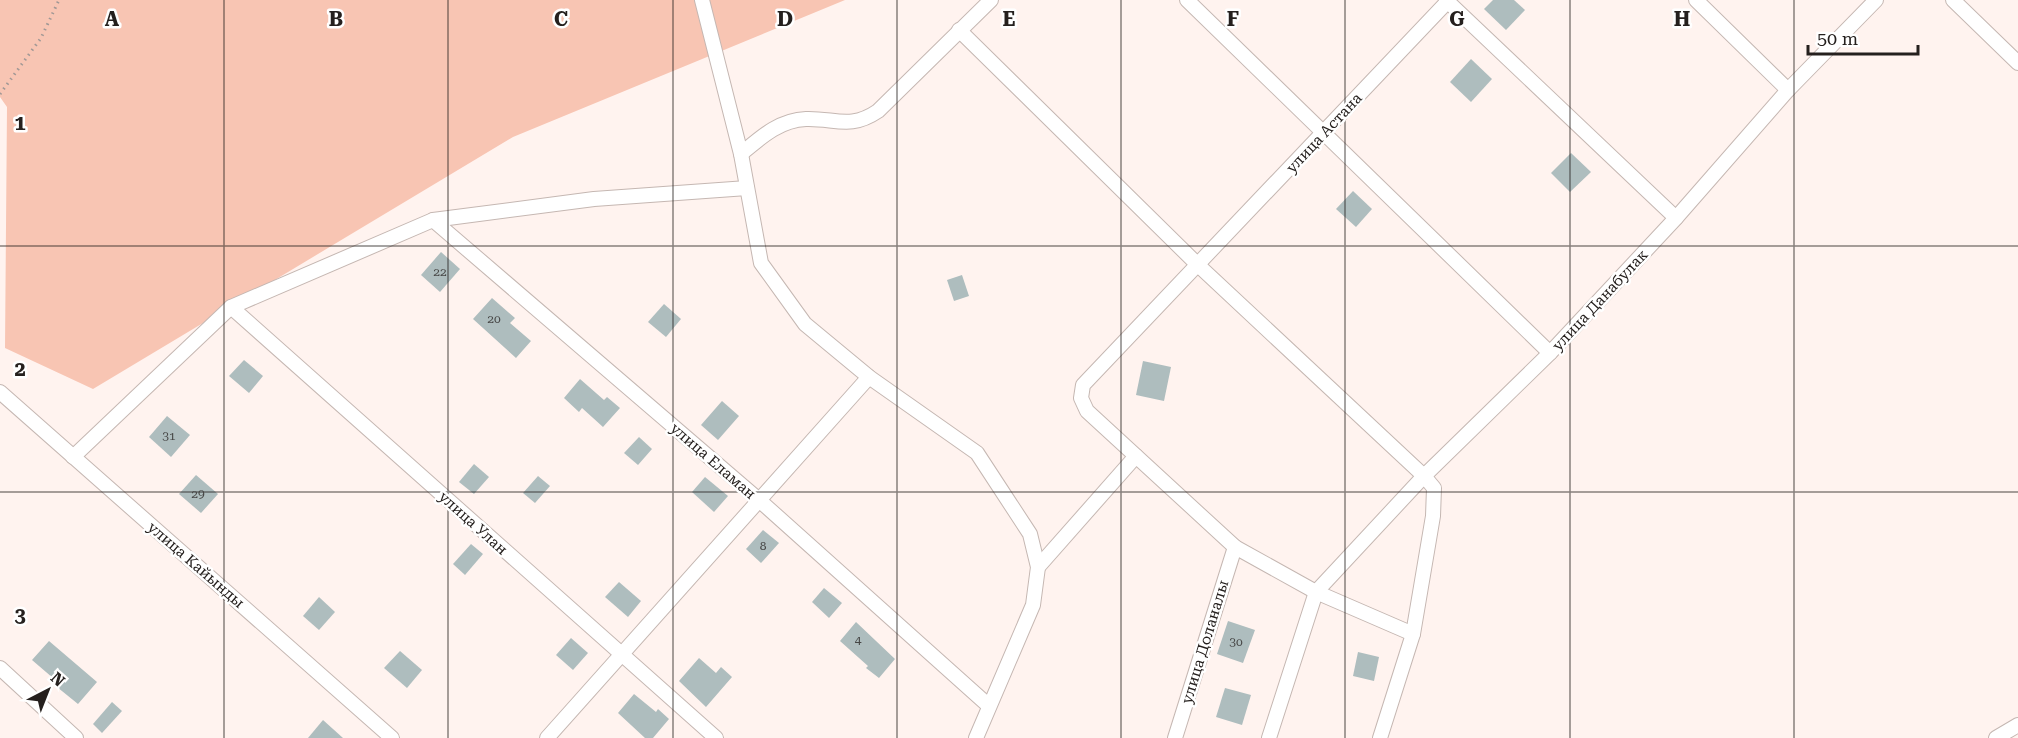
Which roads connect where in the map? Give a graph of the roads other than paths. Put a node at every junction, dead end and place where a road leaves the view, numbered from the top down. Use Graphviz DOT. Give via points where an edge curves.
graph roads {
  1 [pos="702,0"];
  2 [pos="992,0"];
  3 [pos="1187,0"];
  4 [pos="1696,0"];
  5 [pos="1876,0"];
  6 [pos="1953,0"];
  7 [pos="1448,1"];
  8 [pos="959,30"];
  9 [pos="2018,63"];
  10 [pos="1788,90"];
  11 [pos="1323,134"];
  12 [pos="741,154"];
  13 [pos="747,188"];
  14 [pos="1676,219"];
  15 [pos="433,220"];
  16 [pos="1198,265"];
  17 [pos="231,307"];
  18 [pos="1550,353"];
  19 [pos="869,377"];
  20 [pos="0,392"];
  21 [pos="1136,456"];
  22 [pos="73,457"];
  23 [pos="1424,476"];
  24 [pos="759,500"];
  25 [pos="1236,547"];
  26 [pos="1038,567"];
  27 [pos="1316,592"];
  28 [pos="1413,633"];
  29 [pos="621,654"];
  30 [pos="0,668"];
  31 [pos="989,706"];
  32 [pos="2018,725"];
  33 [pos="76,738"];
  34 [pos="392,738"];
  35 [pos="547,738"];
  36 [pos="716,738"];
  37 [pos="976,738"];
  38 [pos="1175,738"];
  39 [pos="1269,738"];
  40 [pos="1380,738"];
  41 [pos="1996,738"];
  1 -- 12 [label="street"];
  2 -- 8 [label="street"];
  3 -- 11 [label="street"];
  4 -- 10 [label="street"];
  5 -- 10 [label="street, улица Данабулак"];
  6 -- 9 [label="street"];
  7 -- 11 [label="street, улица Астана"];
  7 -- 14 [label="street"];
  8 -- 12 [label="street" via="866,119 805,119 785,123"];
  8 -- 16 [label="street"];
  10 -- 14 [label="street, улица Данабулак"];
  11 -- 16 [label="street, улица Астана"];
  11 -- 18 [label="street"];
  12 -- 13 [label="street"];
  13 -- 15 [label="street" via="594,199"];
  13 -- 19 [label="street" via="761,263 805,324"];
  14 -- 18 [label="street, улица Данабулак"];
  15 -- 17 [label="street"];
  15 -- 24 [label="street, улица Еламан"];
  16 -- 21 [label="street, улица Астана" via="1083,385 1081,398 1087,411"];
  16 -- 23 [label="street"];
  17 -- 22 [label="street"];
  17 -- 29 [label="street, улица Улан"];
  18 -- 23 [label="street, улица Данабулак"];
  19 -- 24 [label="street"];
  19 -- 26 [label="street" via="977,453 1030,534"];
  20 -- 22 [label="street, улица Кайынды"];
  21 -- 25 [label="street"];
  21 -- 26 [label="street"];
  22 -- 34 [label="street, улица Кайынды"];
  23 -- 27 [label="street, улица Данабулак"];
  23 -- 28 [label="street" via="1434,488 1433,516"];
  24 -- 29 [label="street"];
  24 -- 31 [label="street, улица Еламан"];
  25 -- 27 [label="street"];
  25 -- 38 [label="street, улица Доланалы"];
  26 -- 31 [label="street" via="1033,606"];
  27 -- 28 [label="street"];
  27 -- 39 [label="street"];
  28 -- 40 [label="street"];
  29 -- 35 [label="street"];
  29 -- 36 [label="street, улица Улан"];
  30 -- 33 [label="street"];
  31 -- 37 [label="street"];
  32 -- 41 [label="street"];
}
